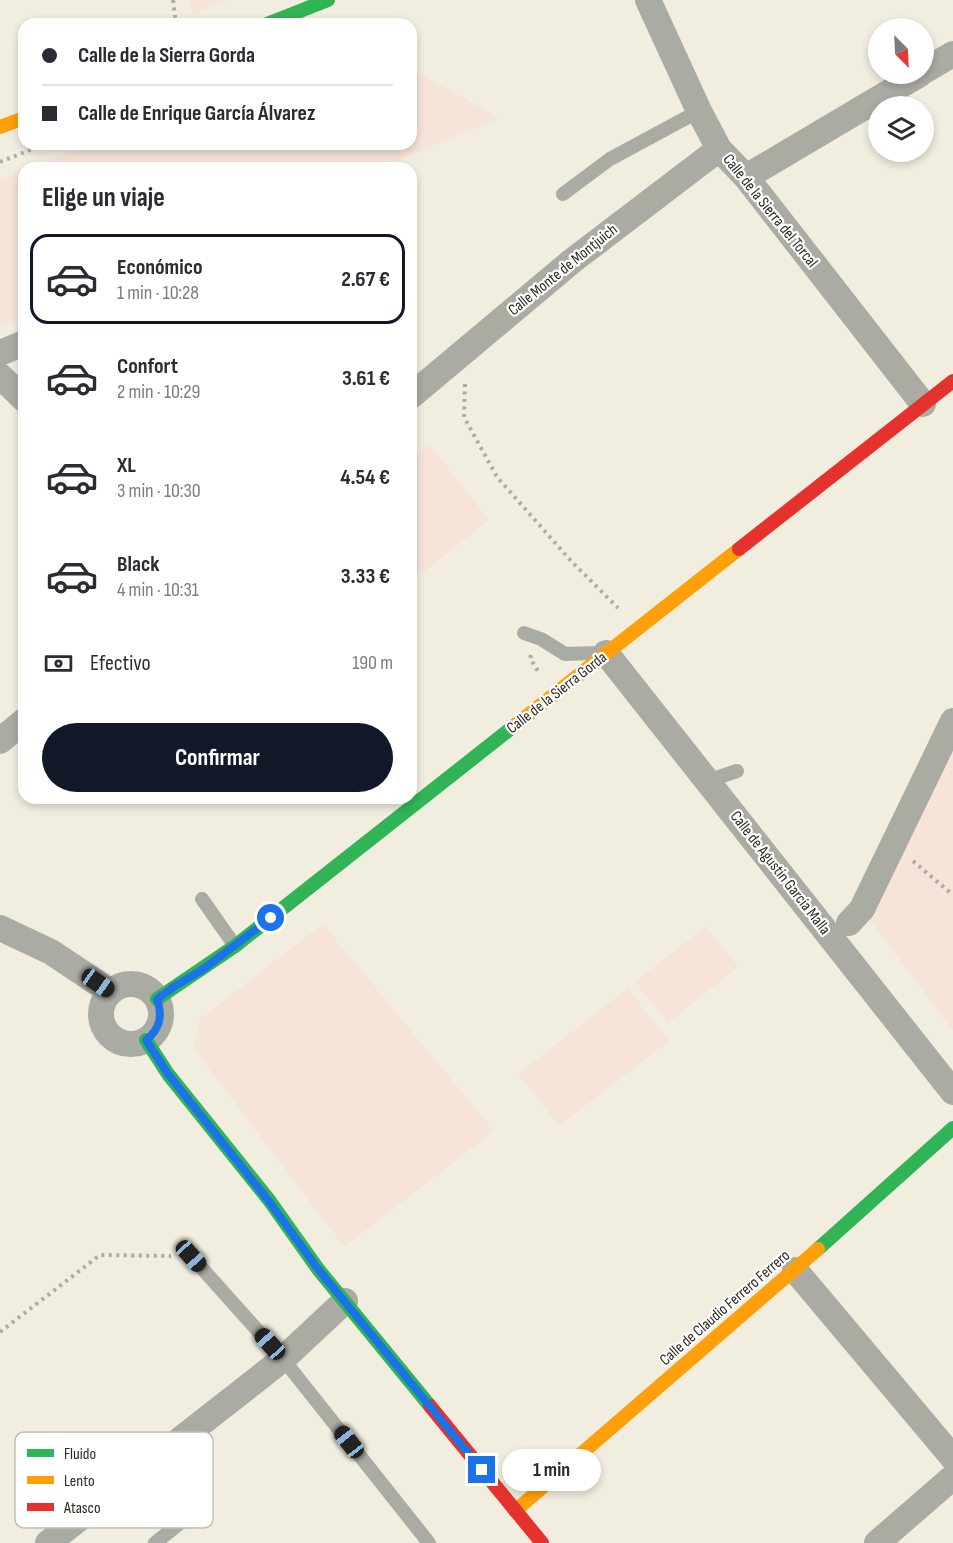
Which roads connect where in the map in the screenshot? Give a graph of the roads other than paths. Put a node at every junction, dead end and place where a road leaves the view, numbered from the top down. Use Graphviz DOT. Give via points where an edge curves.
graph roads {
  1 [pos="328,0"];
  2 [pos="648,0"];
  3 [pos="282,18"];
  4 [pos="953,54"];
  5 [pos="934,65"];
  6 [pos="903,84"];
  7 [pos="699,111"];
  8 [pos="18,120"];
  9 [pos="0,127"];
  10 [pos="719,149"];
  11 [pos="746,177"];
  12 [pos="563,194"];
  13 [pos="18,346"];
  14 [pos="0,353"];
  15 [pos="0,376"];
  16 [pos="953,381"];
  17 [pos="417,391"];
  18 [pos="18,393"];
  19 [pos="923,404"];
  20 [pos="524,633"];
  21 [pos="606,653"];
  22 [pos="953,721"];
  23 [pos="18,726"];
  24 [pos="0,741"];
  25 [pos="737,771"];
  26 [pos="707,781"];
  27 [pos="417,802"];
  28 [pos="415,804"];
  29 [pos="202,899"];
  30 [pos="849,922"];
  31 [pos="0,930"];
  32 [pos="235,946"];
  33 [pos="111,992"];
  34 [pos="157,999"];
  35 [pos="146,1040"];
  36 [pos="953,1092"];
  37 [pos="953,1128"];
  38 [pos="191,1256"];
  39 [pos="795,1270"];
  40 [pos="345,1301"];
  41 [pos="283,1359"];
  42 [pos="189,1432"];
  43 [pos="953,1458"];
  44 [pos="953,1477"];
  45 [pos="515,1511"];
  46 [pos="67,1528"];
  47 [pos="174,1528"];
  48 [pos="48,1543"];
  49 [pos="155,1543"];
  50 [pos="429,1543"];
  51 [pos="542,1543"];
  52 [pos="877,1543"];
  1 -- 3 [label="street"];
  2 -- 7 [label="street, Calle de la Sierra del Torcal"];
  4 -- 5 [label="street"];
  6 -- 11 [label="street"];
  7 -- 10 [label="street, Calle de la Sierra del Torcal"];
  7 -- 12 [label="lane" via="610,159"];
  8 -- 9 [label="street"];
  10 -- 11 [label="street, Calle de la Sierra del Torcal"];
  10 -- 17 [label="street, Calle Monte de Montjuich" via="572,261"];
  11 -- 19 [label="street, Calle de la Sierra del Torcal"];
  13 -- 14 [label="street"];
  15 -- 18 [label="street"];
  16 -- 19 [label="street, Calle de la Sierra Gorda"];
  19 -- 21 [label="street, Calle de la Sierra Gorda"];
  20 -- 21 [label="lane" via="565,654"];
  21 -- 26 [label="street, Calle de Agustín García Malla"];
  21 -- 27 [label="street, Calle de la Sierra Gorda"];
  22 -- 30 [label="street" via="862,909"];
  23 -- 24 [label="street"];
  25 -- 26 [label="lane"];
  26 -- 36 [label="street, Calle de Agustín García Malla"];
  28 -- 32 [label="street, Calle de la Sierra Gorda"];
  29 -- 32 [label="lane"];
  31 -- 33 [label="street" via="51,952"];
  32 -- 34 [label="street, Calle de la Sierra Gorda"];
  33 -- 34 [label="street" via="136,985"];
  33 -- 35 [label="street" via="101,1009 110,1036 127,1044"];
  34 -- 35 [label="street" via="158,1026"];
  35 -- 40 [label="street" via="168,1074"];
  37 -- 39 [label="street, Calle de Claudio Ferrero Ferrero"];
  38 -- 41 [label="lane"];
  39 -- 43 [label="street"];
  39 -- 45 [label="street, Calle de Claudio Ferrero Ferrero"];
  40 -- 41 [label="street"];
  40 -- 45 [label="street"];
  41 -- 42 [label="street"];
  41 -- 50 [label="lane"];
  44 -- 52 [label="street"];
  45 -- 51 [label="street"];
  46 -- 48 [label="street"];
  47 -- 49 [label="lane"];
}
